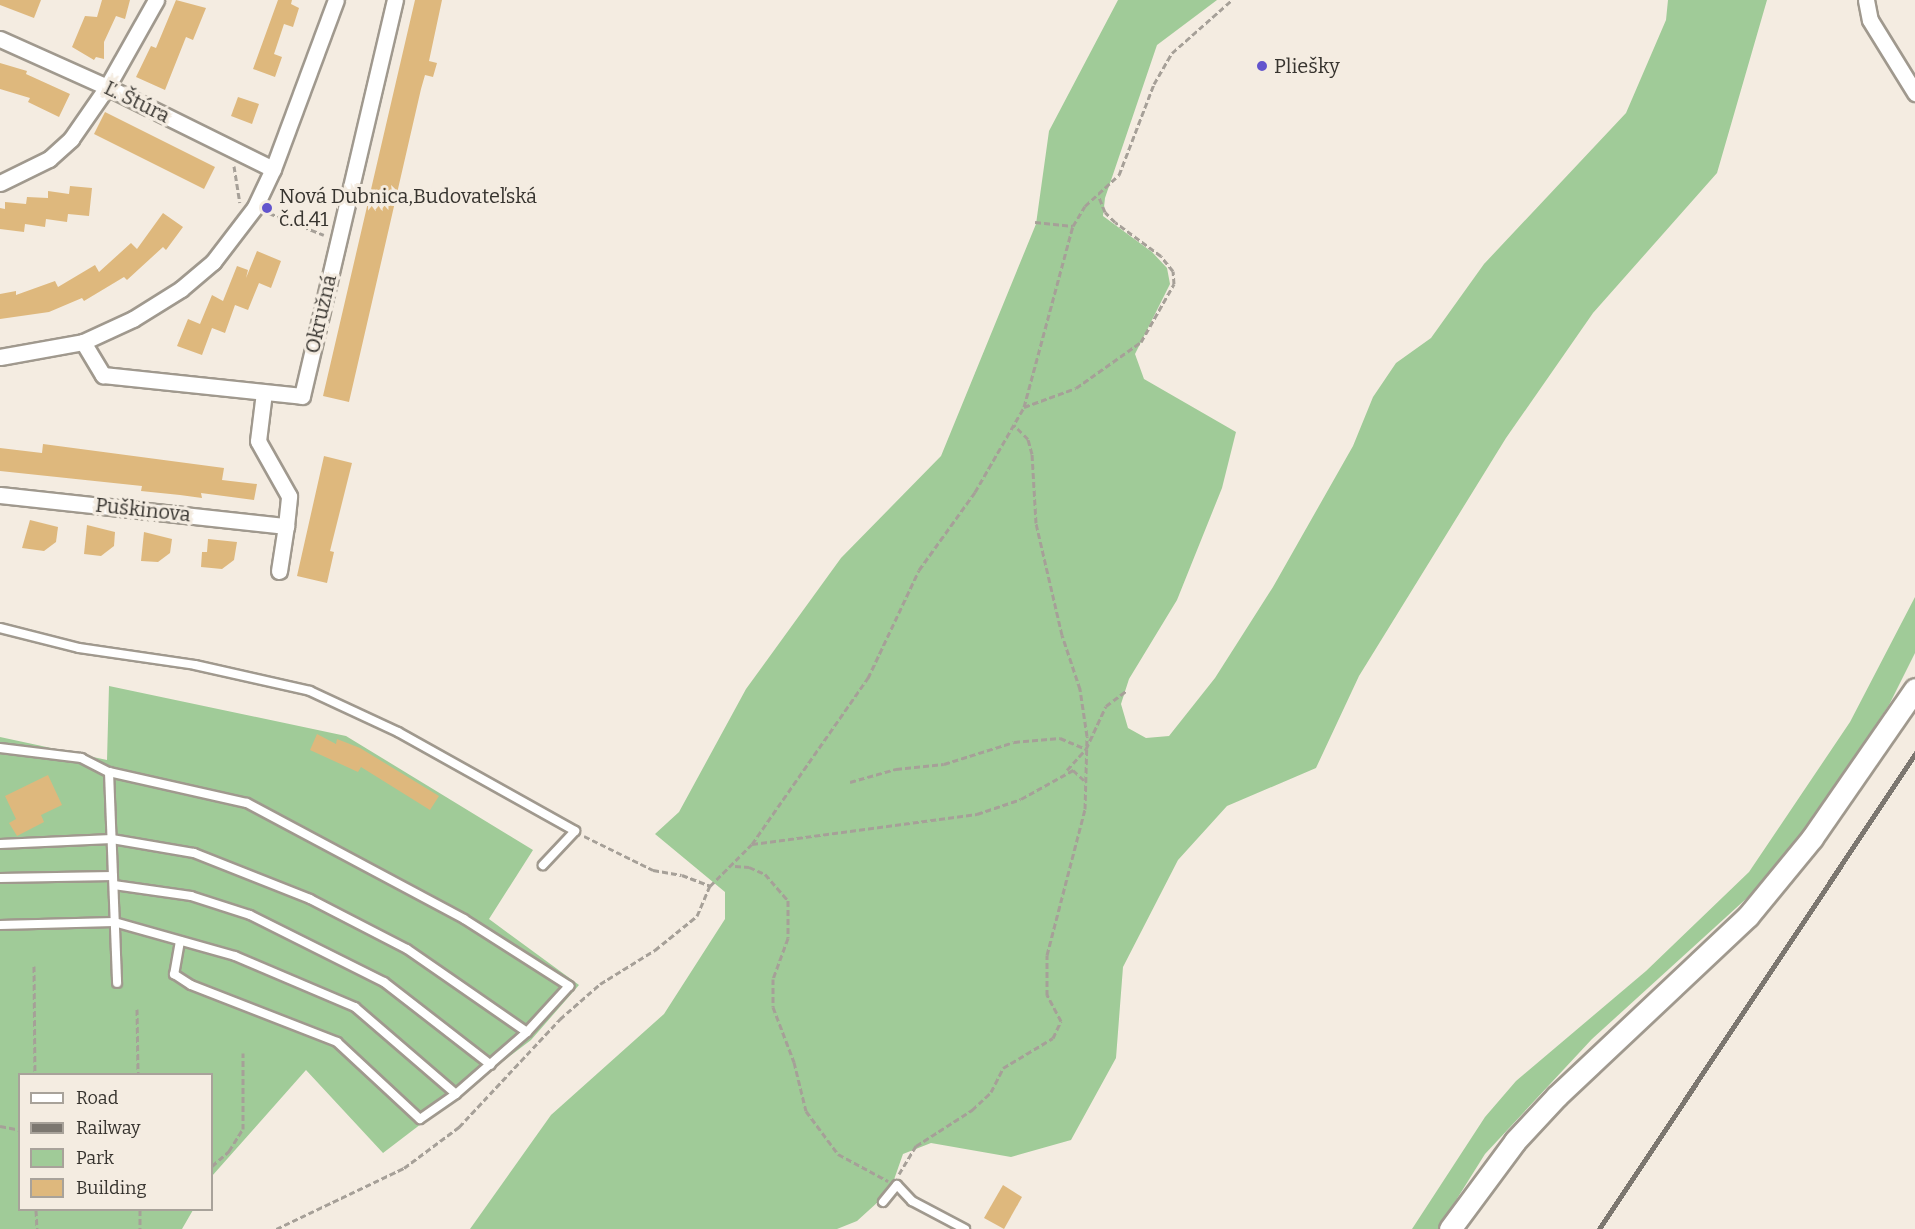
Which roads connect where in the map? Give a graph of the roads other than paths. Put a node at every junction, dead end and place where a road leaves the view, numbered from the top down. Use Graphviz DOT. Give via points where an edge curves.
graph roads {
  1 [pos="156,0"];
  2 [pos="336,0"];
  3 [pos="395,0"];
  4 [pos="1866,0"];
  5 [pos="0,39"];
  6 [pos="107,87"];
  7 [pos="1915,93"];
  8 [pos="273,169"];
  9 [pos="0,183"];
  10 [pos="83,342"];
  11 [pos="0,357"];
  12 [pos="264,392"];
  13 [pos="0,495"];
  14 [pos="286,526"];
  15 [pos="279,571"];
  16 [pos="0,628"];
  17 [pos="1915,689"];
  18 [pos="0,748"];
  19 [pos="109,772"];
  20 [pos="112,839"];
  21 [pos="0,844"];
  22 [pos="543,865"];
  23 [pos="0,878"];
  24 [pos="113,880"];
  25 [pos="114,922"];
  26 [pos="0,926"];
  27 [pos="180,940"];
  28 [pos="117,983"];
  29 [pos="528,1032"];
  30 [pos="491,1065"];
  31 [pos="456,1094"];
  32 [pos="883,1202"];
  33 [pos="965,1229"];
  34 [pos="1450,1229"];
  1 -- 6 [label="street"];
  2 -- 8 [label="street"];
  3 -- 12 [label="street, Okružná" via="302,396"];
  4 -- 7 [label="street" via="1870,20"];
  5 -- 6 [label="street, Ľ. Štúra"];
  6 -- 8 [label="street, Ľ. Štúra"];
  6 -- 9 [label="street" via="71,139 49,159"];
  8 -- 10 [label="street" via="213,262 181,289 133,319"];
  10 -- 11 [label="street"];
  10 -- 12 [label="street, Okružná" via="103,375"];
  12 -- 14 [label="street" via="258,441 289,495"];
  13 -- 14 [label="street, Puškinova"];
  14 -- 15 [label="street"];
  16 -- 22 [label="lane" via="79,648 195,665 310,692 398,732 575,831"];
  17 -- 34 [label="main road" via="1812,838 1748,916 1557,1096 1515,1141"];
  18 -- 19 [label="lane" via="81,758"];
  19 -- 20 [label="lane"];
  19 -- 29 [label="lane" via="247,803 464,919 569,986"];
  20 -- 21 [label="lane"];
  20 -- 24 [label="lane"];
  20 -- 29 [label="lane" via="194,853 310,899 407,949"];
  23 -- 24 [label="lane"];
  24 -- 25 [label="lane"];
  24 -- 30 [label="lane" via="191,896 250,915 384,982"];
  25 -- 26 [label="lane"];
  25 -- 27 [label="lane"];
  25 -- 28 [label="lane"];
  27 -- 31 [label="lane" via="235,956 355,1007"];
  27 -- 31 [label="lane" via="174,974 191,985 337,1042 420,1119"];
  29 -- 30 [label="lane"];
  30 -- 31 [label="lane"];
  32 -- 33 [label="lane" via="897,1185 912,1201"];
}
